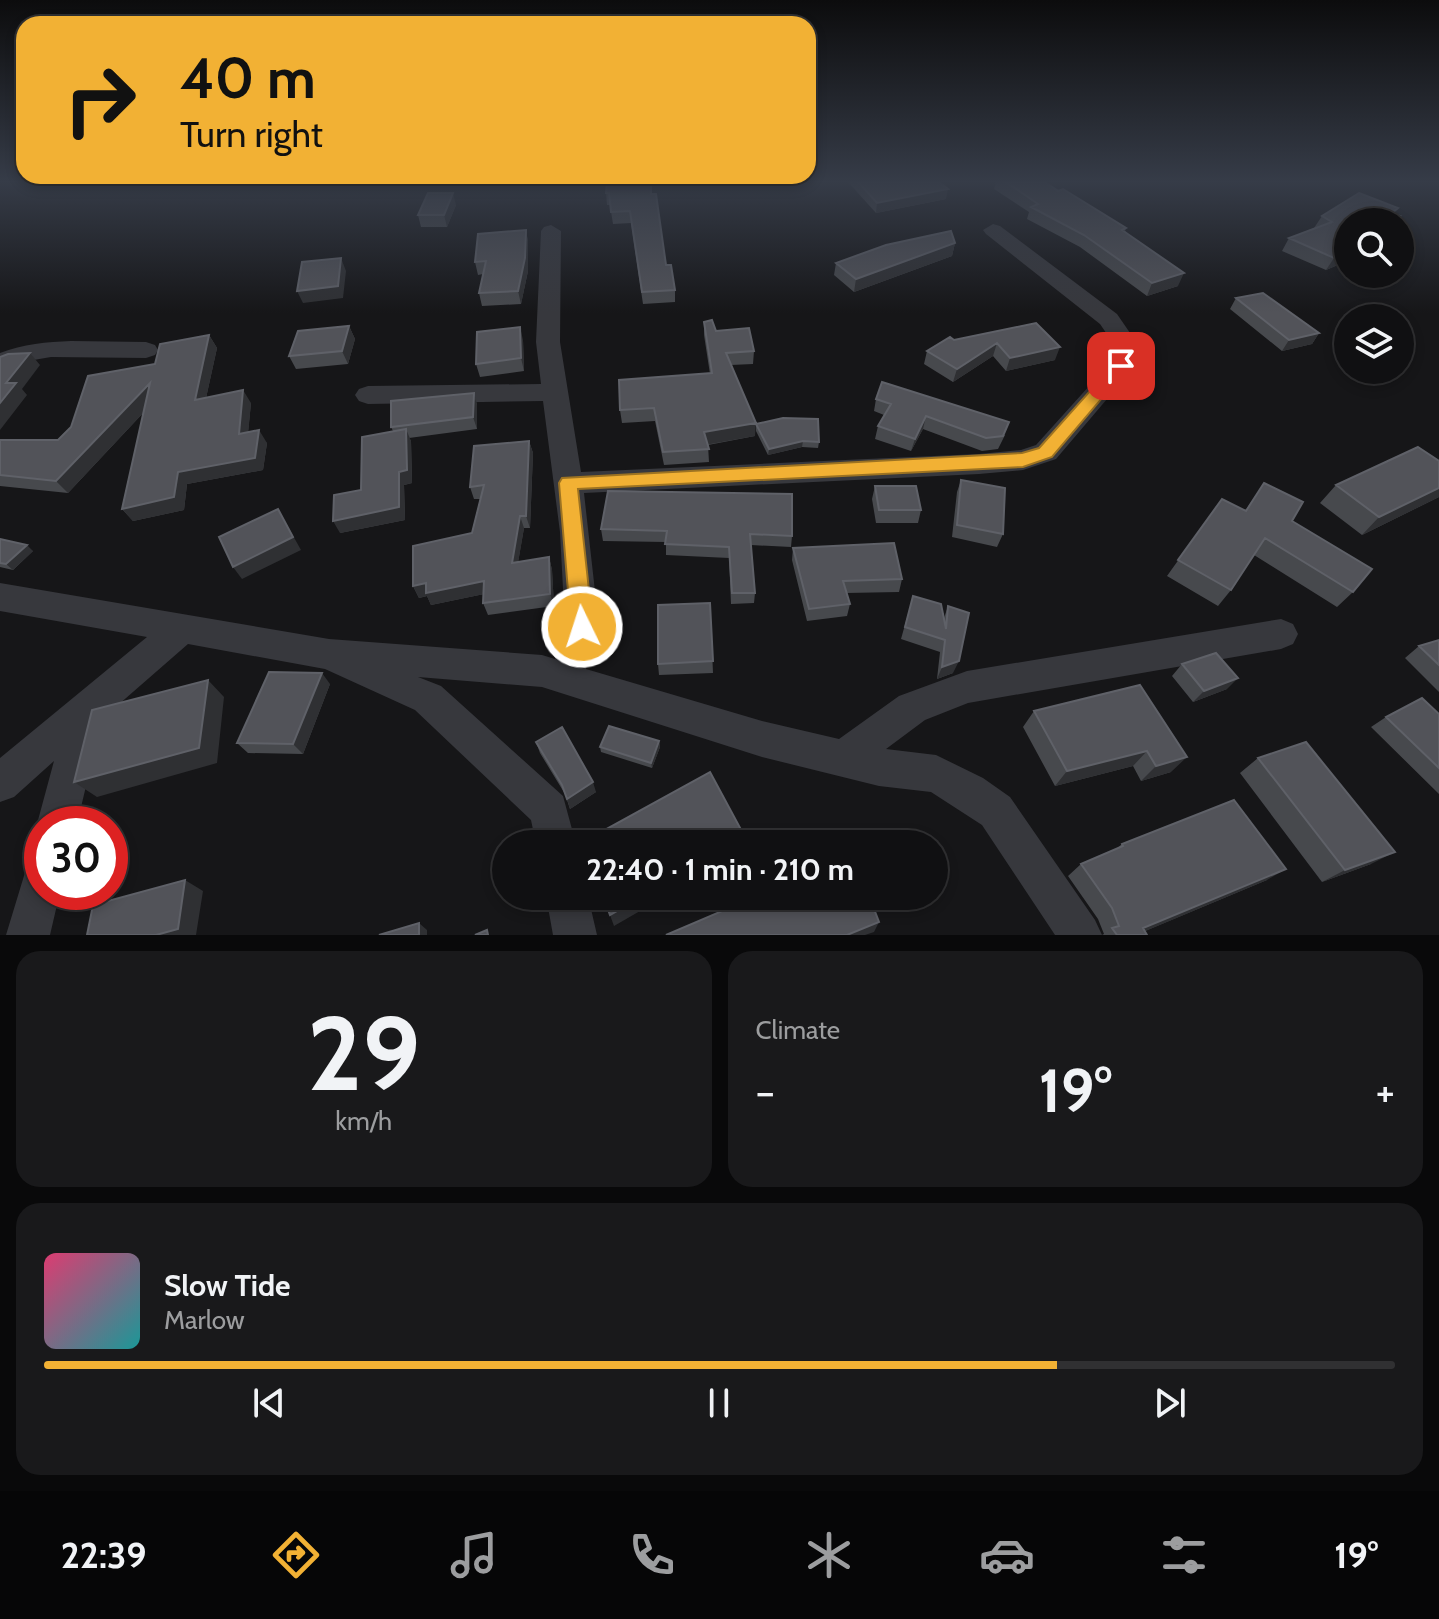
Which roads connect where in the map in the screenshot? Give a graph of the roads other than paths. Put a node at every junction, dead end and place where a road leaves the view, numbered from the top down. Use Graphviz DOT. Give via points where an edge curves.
graph roads {
  1 [pos="993,230"];
  2 [pos="551,231"];
  3 [pos="146,350"];
  4 [pos="0,362"];
  5 [pos="555,392"];
  6 [pos="368,395"];
  7 [pos="568,483"];
  8 [pos="0,597"];
  9 [pos="180,630"];
  10 [pos="1281,634"];
  11 [pos="329,654"];
  12 [pos="566,678"];
  13 [pos="86,709"];
  14 [pos="843,759"];
  15 [pos="0,783"];
  16 [pos="62,806"];
  17 [pos="553,830"];
  18 [pos="34,910"];
  19 [pos="570,910"];
  20 [pos="28,935"];
  21 [pos="575,935"];
  22 [pos="1080,935"];
  1 -- 7 [label="street" via="1109,319 1127,346 1121,366 1046,452 979,464"];
  2 -- 5 [label="street" via="548,342"];
  3 -- 4 [label="street" via="41,351"];
  5 -- 6 [label="street"];
  5 -- 7 [label="street"];
  7 -- 12 [label="street" via="582,627"];
  8 -- 9 [label="street"];
  9 -- 11 [label="street"];
  9 -- 13 [label="street"];
  10 -- 14 [label="street" via="967,687 912,708"];
  11 -- 12 [label="street" via="542,671"];
  11 -- 17 [label="street" via="428,698 549,810"];
  12 -- 14 [label="street"];
  13 -- 15 [label="street"];
  13 -- 16 [label="street"];
  14 -- 22 [label="street" via="936,774 996,811"];
  18 -- 20 [label="street"];
  19 -- 21 [label="street"];
}
